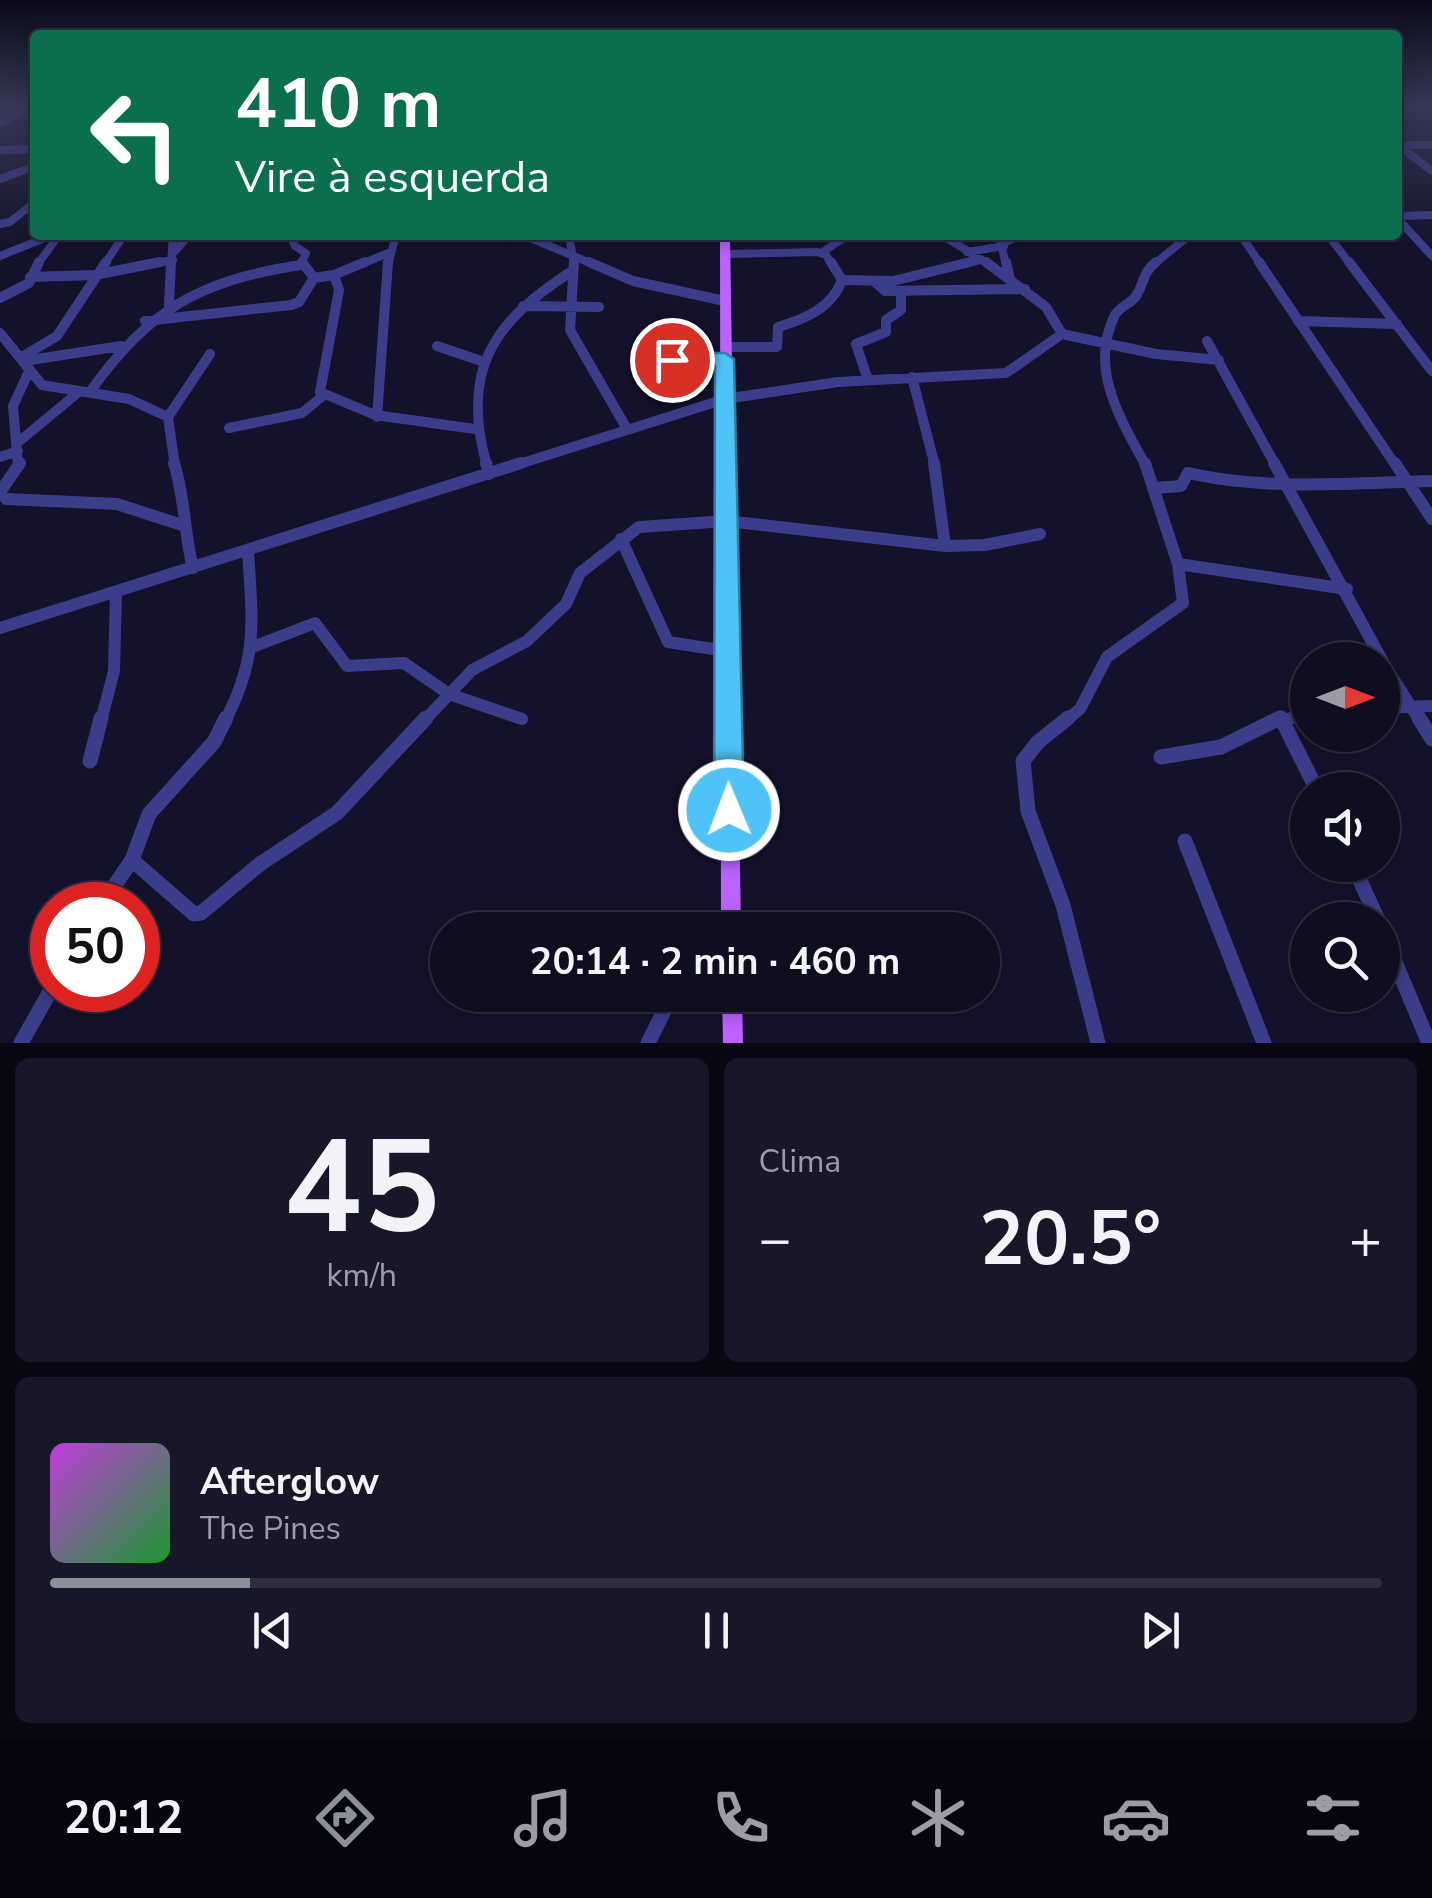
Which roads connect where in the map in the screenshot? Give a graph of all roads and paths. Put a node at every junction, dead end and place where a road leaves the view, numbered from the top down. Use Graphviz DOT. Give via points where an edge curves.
graph roads {
  1 [pos="16,154"];
  2 [pos="1411,154"];
  3 [pos="30,168"];
  4 [pos="1432,171"];
  5 [pos="14,174"];
  6 [pos="0,179"];
  7 [pos="30,206"];
  8 [pos="1432,215"];
  9 [pos="1402,217"];
  10 [pos="1402,222"];
  11 [pos="0,224"];
  12 [pos="42,240"];
  13 [pos="52,240"];
  14 [pos="120,240"];
  15 [pos="172,240"];
  16 [pos="186,240"];
  17 [pos="294,240"];
  18 [pos="394,240"];
  19 [pos="535,240"];
  20 [pos="570,240"];
  21 [pos="725,240"];
  22 [pos="841,240"];
  23 [pos="949,240"];
  24 [pos="1184,240"];
  25 [pos="1244,240"];
  26 [pos="1332,240"];
  27 [pos="1002,241"];
  28 [pos="967,252"];
  29 [pos="388,253"];
  30 [pos="822,253"];
  31 [pos="725,254"];
  32 [pos="174,255"];
  33 [pos="0,256"];
  34 [pos="574,256"];
  35 [pos="1432,256"];
  36 [pos="980,260"];
  37 [pos="301,265"];
  38 [pos="572,271"];
  39 [pos="94,275"];
  40 [pos="334,275"];
  41 [pos="30,277"];
  42 [pos="314,278"];
  43 [pos="842,280"];
  44 [pos="1010,280"];
  45 [pos="874,281"];
  46 [pos="1025,290"];
  47 [pos="900,292"];
  48 [pos="0,298"];
  49 [pos="725,301"];
  50 [pos="169,305"];
  51 [pos="523,306"];
  52 [pos="599,307"];
  53 [pos="568,308"];
  54 [pos="145,321"];
  55 [pos="1298,321"];
  56 [pos="1397,324"];
  57 [pos="1062,334"];
  58 [pos="2,339"];
  59 [pos="1208,340"];
  60 [pos="1106,343"];
  61 [pos="121,346"];
  62 [pos="437,346"];
  63 [pos="725,353"];
  64 [pos="210,354"];
  65 [pos="672,360"];
  66 [pos="1219,360"];
  67 [pos="481,361"];
  68 [pos="24,364"];
  69 [pos="1432,371"];
  70 [pos="912,378"];
  71 [pos="868,380"];
  72 [pos="85,392"];
  73 [pos="324,395"];
  74 [pos="725,399"];
  75 [pos="168,417"];
  76 [pos="377,417"];
  77 [pos="229,428"];
  78 [pos="475,428"];
  79 [pos="627,429"];
  80 [pos="17,447"];
  81 [pos="0,457"];
  82 [pos="489,474"];
  83 [pos="1432,481"];
  84 [pos="1406,482"];
  85 [pos="1288,485"];
  86 [pos="1154,488"];
  87 [pos="2,498"];
  88 [pos="1432,519"];
  89 [pos="727,521"];
  90 [pos="182,525"];
  91 [pos="1040,534"];
  92 [pos="621,539"];
  93 [pos="945,546"];
  94 [pos="248,550"];
  95 [pos="1178,564"];
  96 [pos="193,568"];
  97 [pos="1346,589"];
  98 [pos="116,592"];
  99 [pos="0,628"];
  100 [pos="1372,642"];
  101 [pos="253,648"];
  102 [pos="726,652"];
  103 [pos="1400,693"];
  104 [pos="449,694"];
  105 [pos="1407,706"];
  106 [pos="1432,706"];
  107 [pos="1400,707"];
  108 [pos="1290,716"];
  109 [pos="1280,718"];
  110 [pos="522,719"];
  111 [pos="1432,739"];
  112 [pos="1161,757"];
  113 [pos="90,761"];
  114 [pos="1308,772"];
  115 [pos="1185,842"];
  116 [pos="132,860"];
  117 [pos="117,882"];
  118 [pos="731,912"];
  119 [pos="1400,974"];
  120 [pos="38,1012"];
  121 [pos="664,1012"];
  122 [pos="733,1012"];
  123 [pos="21,1043"];
  124 [pos="648,1043"];
  125 [pos="734,1043"];
  126 [pos="1098,1043"];
  127 [pos="1264,1043"];
  128 [pos="1429,1043"];
  1 -- 5 [label="street"];
  2 -- 4 [label="street"];
  3 -- 5 [label="street"];
  5 -- 6 [label="street"];
  7 -- 11 [label="street"];
  8 -- 9 [label="street"];
  10 -- 35 [label="street"];
  12 -- 33 [label="street"];
  13 -- 41 [label="street"];
  14 -- 39 [label="street"];
  15 -- 32 [label="street"];
  16 -- 32 [label="street"];
  17 -- 37 [label="street" via="306,253"];
  18 -- 29 [label="street"];
  19 -- 34 [label="street"];
  20 -- 34 [label="street"];
  21 -- 31 [label="main road"];
  22 -- 30 [label="street"];
  23 -- 28 [label="street"];
  24 -- 60 [label="street" via="1144,272 1136,297 1115,312"];
  25 -- 55 [label="street"];
  26 -- 56 [label="street"];
  27 -- 28 [label="street"];
  27 -- 44 [label="street"];
  28 -- 36 [label="street"];
  29 -- 40 [label="street"];
  29 -- 76 [label="street"];
  30 -- 31 [label="street"];
  30 -- 43 [label="street"];
  31 -- 49 [label="main road"];
  32 -- 39 [label="street"];
  32 -- 50 [label="street"];
  34 -- 38 [label="street"];
  34 -- 49 [label="street" via="634,281"];
  36 -- 44 [label="street"];
  36 -- 45 [label="street"];
  37 -- 42 [label="street"];
  37 -- 50 [label="street" via="237,274"];
  38 -- 51 [label="street"];
  38 -- 53 [label="street"];
  39 -- 41 [label="street"];
  39 -- 68 [label="street" via="57,336"];
  40 -- 42 [label="street"];
  40 -- 73 [label="street" via="340,300 320,379"];
  41 -- 48 [label="street"];
  42 -- 54 [label="street" via="291,305 206,314 189,322"];
  43 -- 45 [label="street"];
  43 -- 63 [label="street" via="830,300 798,323 778,327 777,348"];
  44 -- 46 [label="street"];
  45 -- 47 [label="street" via="882,290"];
  46 -- 47 [label="street"];
  46 -- 57 [label="street" via="1054,314"];
  47 -- 71 [label="street" via="901,310 886,320 886,332 856,344"];
  49 -- 63 [label="main road"];
  50 -- 54 [label="street"];
  51 -- 53 [label="street"];
  51 -- 67 [label="street"];
  52 -- 53 [label="street"];
  53 -- 79 [label="street" via="570,330"];
  54 -- 61 [label="street"];
  55 -- 56 [label="street"];
  55 -- 84 [label="street"];
  56 -- 69 [label="street"];
  57 -- 60 [label="street"];
  57 -- 70 [label="street" via="1006,373"];
  58 -- 68 [label="street"];
  59 -- 66 [label="street"];
  60 -- 66 [label="street"];
  60 -- 86 [label="street" via="1108,390"];
  61 -- 68 [label="street"];
  61 -- 72 [label="street"];
  62 -- 67 [label="street"];
  63 -- 65 [label="street"];
  63 -- 74 [label="main road"];
  64 -- 75 [label="street"];
  66 -- 85 [label="street"];
  67 -- 78 [label="street"];
  68 -- 72 [label="street" via="42,385"];
  68 -- 80 [label="street" via="9,420"];
  70 -- 71 [label="street"];
  70 -- 93 [label="street" via="941,491"];
  71 -- 74 [label="street"];
  72 -- 75 [label="street" via="143,403"];
  72 -- 80 [label="street"];
  73 -- 76 [label="street"];
  73 -- 77 [label="street" via="306,411"];
  74 -- 79 [label="street"];
  74 -- 89 [label="main road"];
  75 -- 90 [label="street" via="169,448 182,486"];
  76 -- 78 [label="street"];
  78 -- 82 [label="street"];
  79 -- 82 [label="street"];
  80 -- 81 [label="street"];
  80 -- 87 [label="street" via="20,463"];
  82 -- 94 [label="street"];
  83 -- 84 [label="street"];
  84 -- 85 [label="street"];
  84 -- 88 [label="street"];
  85 -- 86 [label="street" via="1192,473 1181,486"];
  85 -- 97 [label="street"];
  86 -- 95 [label="street"];
  87 -- 90 [label="street" via="118,504"];
  89 -- 92 [label="street" via="656,524"];
  89 -- 93 [label="street"];
  89 -- 102 [label="main road"];
  90 -- 96 [label="street"];
  91 -- 93 [label="street"];
  92 -- 102 [label="street" via="668,642"];
  92 -- 104 [label="street" via="580,573 566,604 527,642 483,663"];
  94 -- 96 [label="street"];
  94 -- 101 [label="street"];
  95 -- 97 [label="street"];
  95 -- 126 [label="street" via="1184,594 1179,608 1107,657 1080,709 1023,761 1028,811 1063,905"];
  96 -- 98 [label="street"];
  97 -- 100 [label="street"];
  98 -- 99 [label="street"];
  98 -- 113 [label="street" via="114,671"];
  101 -- 104 [label="street" via="315,623 344,665 404,664"];
  101 -- 116 [label="street" via="227,720 149,814"];
  102 -- 118 [label="main road"];
  103 -- 105 [label="street"];
  104 -- 110 [label="street"];
  104 -- 116 [label="street" via="337,813 202,913 194,914"];
  105 -- 106 [label="street"];
  105 -- 107 [label="street"];
  105 -- 111 [label="street"];
  108 -- 109 [label="street"];
  109 -- 112 [label="street" via="1221,746"];
  109 -- 114 [label="street"];
  115 -- 127 [label="street"];
  116 -- 117 [label="street"];
  119 -- 128 [label="street"];
  120 -- 123 [label="street"];
  121 -- 124 [label="street"];
  122 -- 125 [label="main road"];
}
